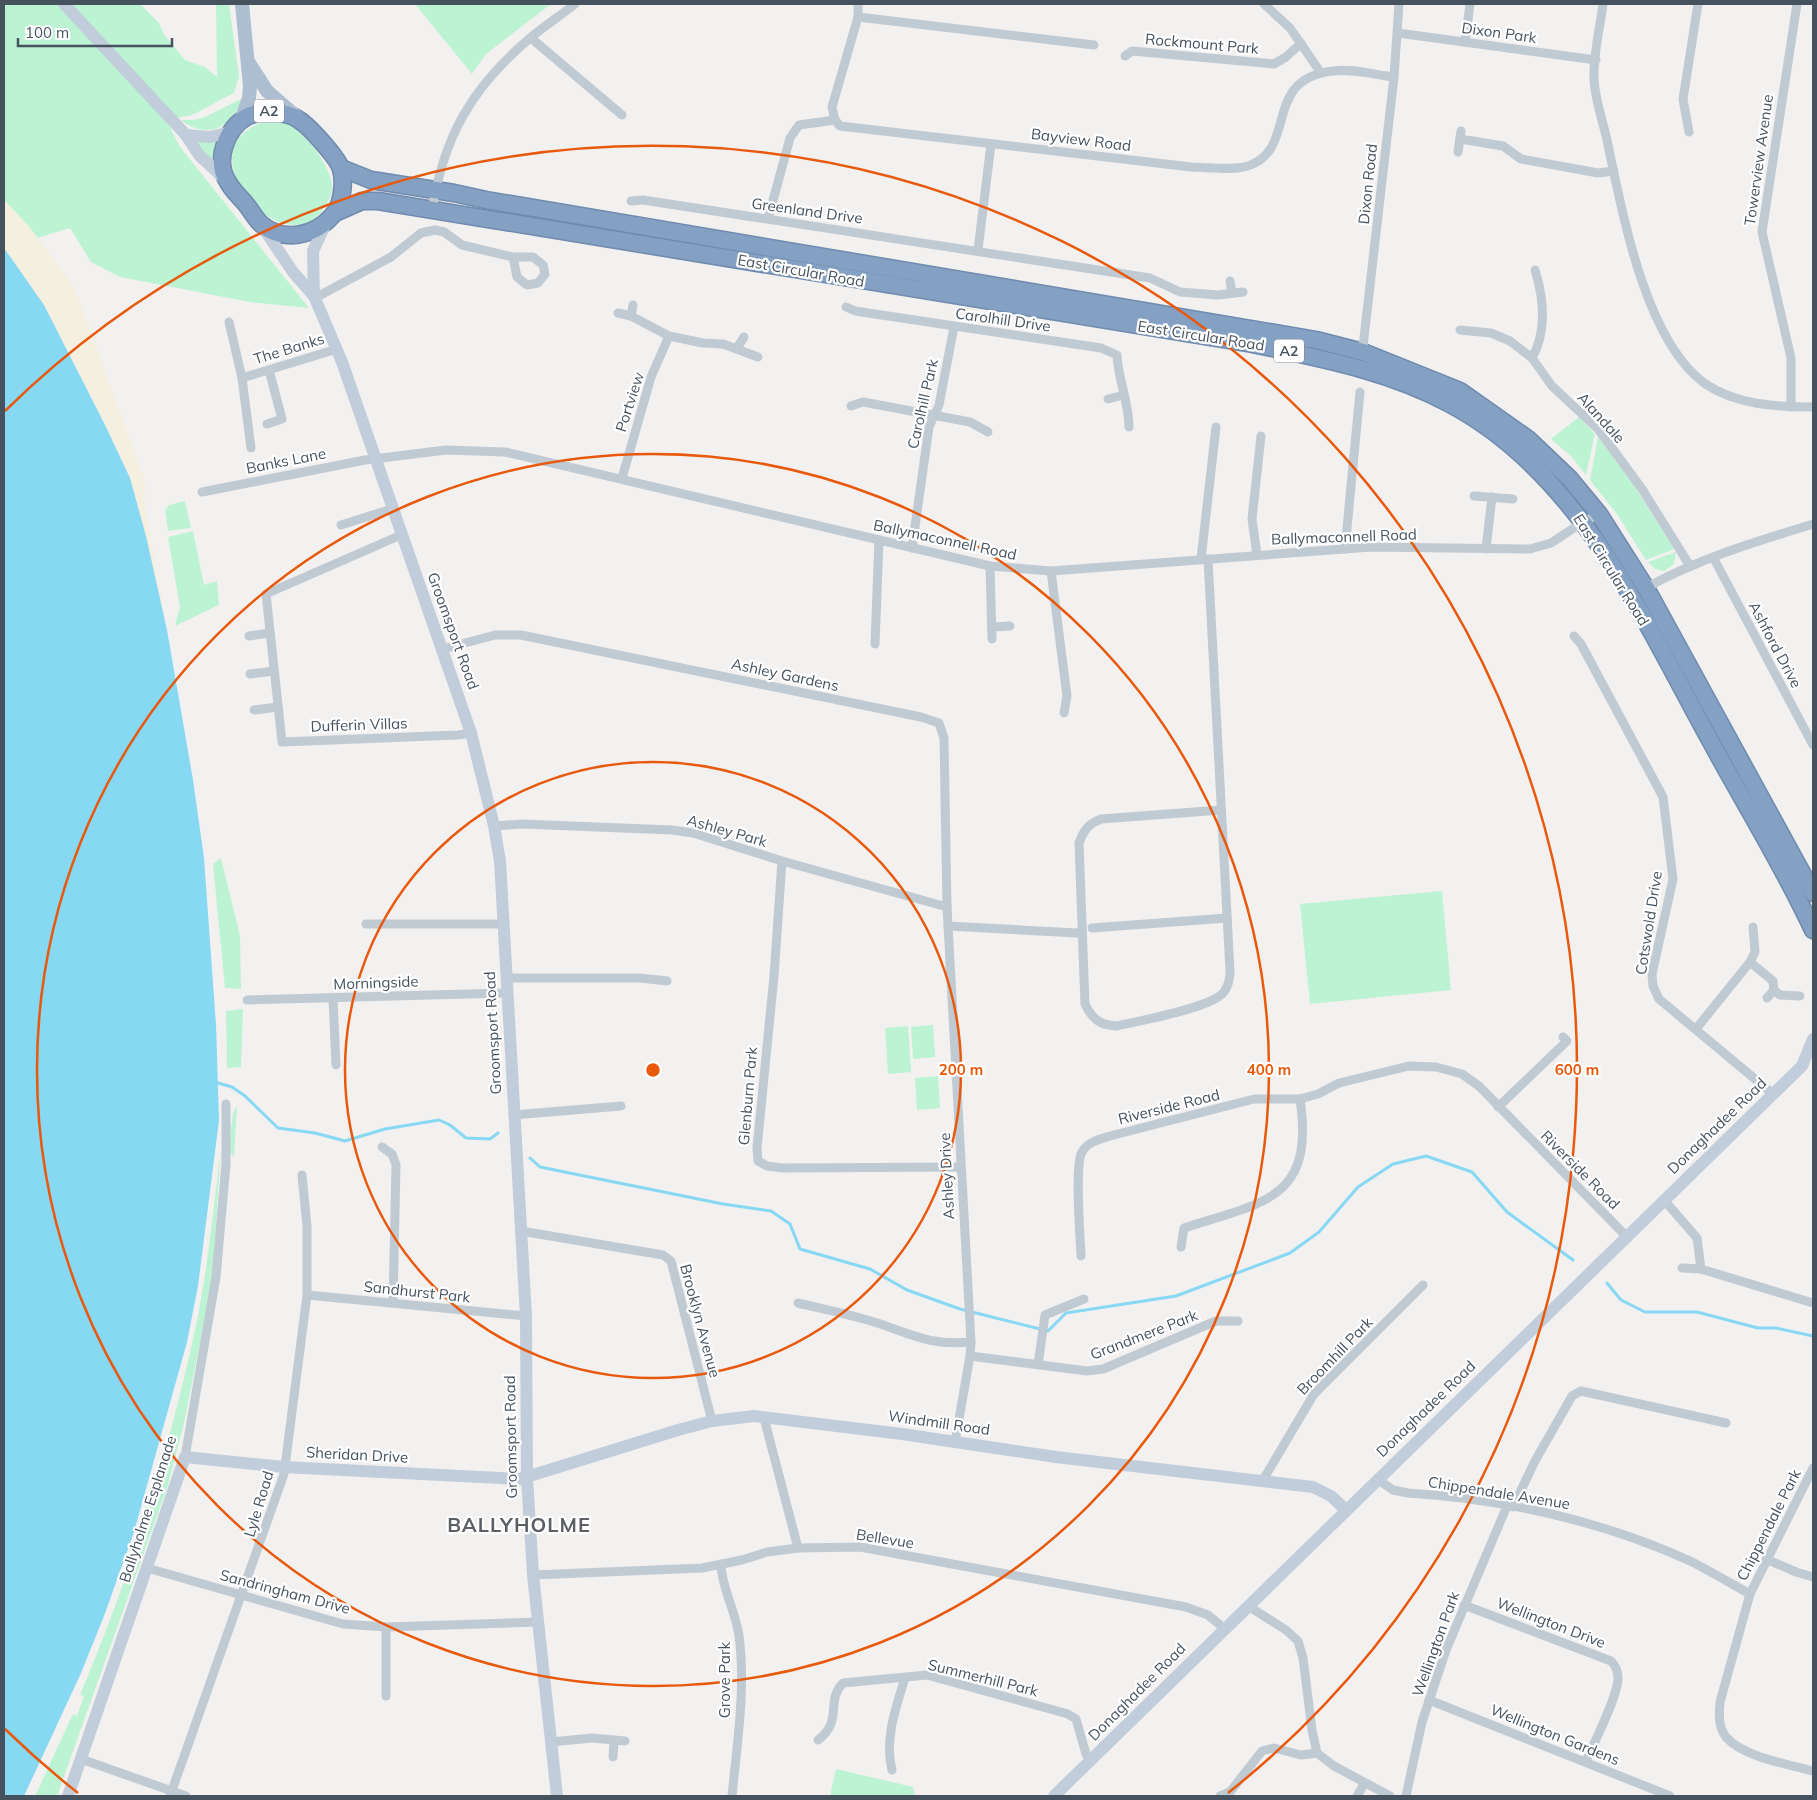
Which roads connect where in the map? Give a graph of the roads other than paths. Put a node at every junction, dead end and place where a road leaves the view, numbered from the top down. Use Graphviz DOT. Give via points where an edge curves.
graph roads {
  1 [pos="64,4"];
  2 [pos="242,4"];
  3 [pos="575,4"];
  4 [pos="858,4"];
  5 [pos="1264,4"];
  6 [pos="1399,4"];
  7 [pos="1470,4"];
  8 [pos="1603,4"];
  9 [pos="1698,4"];
  10 [pos="1796,4"];
  11 [pos="858,17"];
  12 [pos="1398,33"];
  13 [pos="530,38"];
  14 [pos="1465,42"];
  15 [pos="1301,43"];
  16 [pos="1094,45"];
  17 [pos="1126,56"];
  18 [pos="1596,60"];
  19 [pos="249,63"];
  20 [pos="1321,73"];
  21 [pos="1394,77"];
  22 [pos="622,115"];
  23 [pos="300,120"];
  24 [pos="835,120"];
  25 [pos="235,128"];
  26 [pos="1689,132"];
  27 [pos="186,136"];
  28 [pos="991,144"];
  29 [pos="1458,152"];
  30 [pos="341,168"];
  31 [pos="1614,171"];
  32 [pos="227,181"];
  33 [pos="435,190"];
  34 [pos="631,201"];
  35 [pos="432,210"];
  36 [pos="331,217"];
  37 [pos="768,219"];
  38 [pos="261,224"];
  39 [pos="978,250"];
  40 [pos="512,257"];
  41 [pos="1535,270"];
  42 [pos="1230,281"];
  43 [pos="1243,292"];
  44 [pos="1232,293"];
  45 [pos="315,297"];
  46 [pos="633,306"];
  47 [pos="846,307"];
  48 [pos="618,313"];
  49 [pos="631,316"];
  50 [pos="229,322"];
  51 [pos="954,326"];
  52 [pos="1460,330"];
  53 [pos="669,336"];
  54 [pos="744,337"];
  55 [pos="737,348"];
  56 [pos="337,349"];
  57 [pos="758,356"];
  58 [pos="1532,358"];
  59 [pos="1361,359"];
  60 [pos="269,370"];
  61 [pos="245,377"];
  62 [pos="1360,392"];
  63 [pos="1124,395"];
  64 [pos="1108,399"];
  65 [pos="851,406"];
  66 [pos="1791,407"];
  67 [pos="1813,407"];
  68 [pos="934,416"];
  69 [pos="267,424"];
  70 [pos="1130,427"];
  71 [pos="1216,427"];
  72 [pos="988,432"];
  73 [pos="1261,436"];
  74 [pos="251,448"];
  75 [pos="375,460"];
  76 [pos="622,478"];
  77 [pos="202,492"];
  78 [pos="1474,496"];
  79 [pos="1492,498"];
  80 [pos="1513,499"];
  81 [pos="392,509"];
  82 [pos="1599,514"];
  83 [pos="1583,522"];
  84 [pos="1813,524"];
  85 [pos="341,525"];
  86 [pos="401,535"];
  87 [pos="879,540"];
  88 [pos="912,548"];
  89 [pos="1345,549"];
  90 [pos="1486,549"];
  91 [pos="1257,555"];
  92 [pos="1713,557"];
  93 [pos="1204,559"];
  94 [pos="990,566"];
  95 [pos="1690,566"];
  96 [pos="1051,571"];
  97 [pos="1646,588"];
  98 [pos="1629,594"];
  99 [pos="1010,626"];
  100 [pos="992,627"];
  101 [pos="270,633"];
  102 [pos="249,636"];
  103 [pos="1574,636"];
  104 [pos="992,639"];
  105 [pos="875,644"];
  106 [pos="443,649"];
  107 [pos="274,671"];
  108 [pos="250,674"];
  109 [pos="278,707"];
  110 [pos="254,710"];
  111 [pos="1064,713"];
  112 [pos="1809,729"];
  113 [pos="471,733"];
  114 [pos="1813,746"];
  115 [pos="1221,810"];
  116 [pos="494,826"];
  117 [pos="782,861"];
  118 [pos="1813,894"];
  119 [pos="946,907"];
  120 [pos="1227,918"];
  121 [pos="366,924"];
  122 [pos="503,924"];
  123 [pos="948,926"];
  124 [pos="1092,928"];
  125 [pos="1753,928"];
  126 [pos="1813,930"];
  127 [pos="1082,932"];
  128 [pos="1750,962"];
  129 [pos="506,978"];
  130 [pos="667,981"];
  131 [pos="1774,990"];
  132 [pos="506,993"];
  133 [pos="1800,996"];
  134 [pos="1767,998"];
  135 [pos="332,999"];
  136 [pos="247,1000"];
  137 [pos="1696,1029"];
  138 [pos="1562,1037"];
  139 [pos="1813,1039"];
  140 [pos="1808,1063"];
  141 [pos="336,1065"];
  142 [pos="1773,1094"];
  143 [pos="1300,1098"];
  144 [pos="226,1104"];
  145 [pos="621,1106"];
  146 [pos="1498,1107"];
  147 [pos="513,1115"];
  148 [pos="382,1147"];
  149 [pos="960,1167"];
  150 [pos="302,1175"];
  151 [pos="1664,1200"];
  152 [pos="521,1231"];
  153 [pos="1628,1237"];
  154 [pos="1181,1247"];
  155 [pos="1081,1256"];
  156 [pos="1682,1268"];
  157 [pos="1702,1269"];
  158 [pos="1423,1285"];
  159 [pos="306,1295"];
  160 [pos="1084,1299"];
  161 [pos="798,1302"];
  162 [pos="1813,1302"];
  163 [pos="393,1303"];
  164 [pos="526,1316"];
  165 [pos="1238,1321"];
  166 [pos="971,1342"];
  167 [pos="970,1356"];
  168 [pos="1038,1366"];
  169 [pos="764,1418"];
  170 [pos="712,1421"];
  171 [pos="1726,1423"];
  172 [pos="955,1442"];
  173 [pos="186,1457"];
  174 [pos="284,1467"];
  175 [pos="1813,1468"];
  176 [pos="527,1478"];
  177 [pos="1377,1479"];
  178 [pos="1263,1480"];
  179 [pos="1510,1506"];
  180 [pos="1346,1510"];
  181 [pos="798,1548"];
  182 [pos="1766,1559"];
  183 [pos="721,1565"];
  184 [pos="148,1568"];
  185 [pos="533,1575"];
  186 [pos="1813,1577"];
  187 [pos="243,1594"];
  188 [pos="1750,1594"];
  189 [pos="1464,1605"];
  190 [pos="1248,1606"];
  191 [pos="537,1622"];
  192 [pos="386,1627"];
  193 [pos="1225,1629"];
  194 [pos="904,1678"];
  195 [pos="386,1696"];
  196 [pos="1429,1700"];
  197 [pos="614,1740"];
  198 [pos="818,1740"];
  199 [pos="625,1741"];
  200 [pos="551,1742"];
  201 [pos="1317,1752"];
  202 [pos="613,1757"];
  203 [pos="81,1759"];
  204 [pos="1091,1760"];
  205 [pos="1586,1761"];
  206 [pos="892,1770"];
  207 [pos="1813,1771"];
  208 [pos="1364,1784"];
  209 [pos="171,1794"];
  210 [pos="68,1796"];
  211 [pos="186,1796"];
  212 [pos="557,1796"];
  213 [pos="732,1796"];
  214 [pos="1054,1796"];
  215 [pos="1220,1796"];
  216 [pos="1357,1796"];
  217 [pos="1390,1796"];
  218 [pos="1406,1796"];
  219 [pos="1670,1796"];
  1 -- 27 [label="main road"];
  2 -- 19 [label="main road, A2"];
  3 -- 13 [label="street"];
  4 -- 11 [label="street"];
  5 -- 15 [label="street"];
  6 -- 12 [label="street, Dixon Road"];
  7 -- 14 [label="street"];
  8 -- 18 [label="street"];
  9 -- 26 [label="street" via="1683,99"];
  10 -- 66 [label="street, Towerview Avenue" via="1762,232 1791,358"];
  11 -- 16 [label="street"];
  11 -- 24 [label="street" via="832,107"];
  12 -- 14 [label="street, Dixon Park"];
  12 -- 21 [label="street, Dixon Road"];
  13 -- 22 [label="street"];
  13 -- 33 [label="street" via="475,94 456,127"];
  14 -- 18 [label="street, Dixon Park"];
  15 -- 17 [label="street, Rockmount Park" via="1274,64 1132,51"];
  15 -- 20 [label="street"];
  18 -- 31 [label="street" via="1594,79"];
  19 -- 23 [label="main road, A2" via="267,91"];
  19 -- 25 [label="main road, A2" via="249,98"];
  20 -- 21 [label="street, Bayview Road" via="1336,70"];
  20 -- 28 [label="street, Bayview Road" via="1299,84 1292,92 1286,101 1279,134 1272,147 1248,166 1191,167"];
  21 -- 59 [label="street, Dixon Road"];
  23 -- 25 [label="highway, A2" via="266,111 249,116"];
  23 -- 30 [label="highway, A2"];
  24 -- 28 [label="street, Bayview Road" via="840,126"];
  24 -- 37 [label="street" via="799,125 788,145"];
  25 -- 27 [label="main road" via="210,137"];
  25 -- 32 [label="highway, A2" via="222,154"];
  27 -- 32 [label="main road"];
  28 -- 39 [label="street"];
  29 -- 31 [label="street" via="1461,135 1503,146 1521,159 1598,172"];
  30 -- 33 [label="highway, East Circular Road / A2" via="371,180"];
  30 -- 36 [label="highway" via="342,183"];
  31 -- 66 [label="street" via="1641,281 1660,326 1686,366 1705,383 1726,395 1746,402"];
  32 -- 38 [label="highway, A2"];
  33 -- 35 [label="street"];
  33 -- 59 [label="highway, East Circular Road / A2" via="1316,340"];
  34 -- 37 [label="street, Greenland Drive" via="643,200"];
  35 -- 36 [label="highway, East Circular Road / A2" via="362,201"];
  35 -- 59 [label="highway, East Circular Road / A2"];
  36 -- 38 [label="highway, A2" via="312,232 291,236 279,234"];
  36 -- 45 [label="main road" via="313,252"];
  37 -- 39 [label="street, Greenland Drive"];
  38 -- 45 [label="main road" via="293,272"];
  39 -- 44 [label="street, Greenland Drive" via="1150,278 1180,292"];
  40 -- 45 [label="street" via="462,245 444,232 435,230 421,233 391,257"];
  41 -- 58 [label="street" via="1541,291 1542,335"];
  42 -- 44 [label="street"];
  43 -- 44 [label="street, Greenland Drive"];
  45 -- 56 [label="main road, Groomsport Road"];
  46 -- 49 [label="street"];
  47 -- 51 [label="street, Carolhill Drive"];
  48 -- 49 [label="street"];
  49 -- 53 [label="street"];
  50 -- 61 [label="street"];
  51 -- 63 [label="street, Carolhill Drive" via="1101,348 1117,355"];
  51 -- 68 [label="street, Carolhill Park"];
  52 -- 58 [label="street, Alandale" via="1491,333 1510,341"];
  53 -- 55 [label="street"];
  53 -- 76 [label="street, Portview" via="651,377"];
  54 -- 55 [label="street"];
  55 -- 57 [label="street"];
  56 -- 60 [label="street, The Banks"];
  56 -- 75 [label="main road, Groomsport Road"];
  58 -- 95 [label="street, Alandale" via="1552,386 1598,429 1642,488"];
  59 -- 82 [label="highway, East Circular Road / A2" via="1416,371 1460,391 1528,439 1570,478"];
  59 -- 83 [label="highway, East Circular Road / A2" via="1451,405 1519,452"];
  60 -- 61 [label="street, The Banks"];
  60 -- 69 [label="street" via="282,419"];
  61 -- 74 [label="street"];
  62 -- 89 [label="street"];
  63 -- 64 [label="street"];
  63 -- 70 [label="street, Carolhill Drive"];
  65 -- 68 [label="street" via="863,402"];
  66 -- 67 [label="street"];
  68 -- 72 [label="street" via="970,422"];
  68 -- 88 [label="street, Carolhill Park" via="929,427"];
  71 -- 93 [label="street"];
  73 -- 91 [label="street" via="1252,520"];
  75 -- 76 [label="street, Ballymaconnell Road" via="446,450 505,452"];
  75 -- 77 [label="street, Banks Lane"];
  75 -- 81 [label="main road, Groomsport Road"];
  76 -- 87 [label="street, Ballymaconnell Road"];
  78 -- 79 [label="street"];
  79 -- 80 [label="street"];
  79 -- 90 [label="street"];
  81 -- 85 [label="street"];
  81 -- 86 [label="main road, Groomsport Road"];
  82 -- 83 [label="street, Ballymaconnell Road"];
  82 -- 97 [label="highway, East Circular Road / A2"];
  83 -- 90 [label="street, Ballymaconnell Road" via="1551,543 1530,549"];
  83 -- 98 [label="highway, East Circular Road / A2"];
  84 -- 92 [label="street"];
  86 -- 101 [label="street, Dufferin Villas" via="266,594"];
  86 -- 106 [label="main road, Groomsport Road"];
  87 -- 88 [label="street, Ballymaconnell Road"];
  87 -- 105 [label="street"];
  88 -- 94 [label="street, Ballymaconnell Road"];
  89 -- 90 [label="street, Ballymaconnell Road"];
  89 -- 91 [label="street, Ballymaconnell Road"];
  91 -- 93 [label="street, Ballymaconnell Road"];
  92 -- 95 [label="street"];
  92 -- 112 [label="street, Ashford Drive"];
  93 -- 96 [label="street, Ballymaconnell Road"];
  93 -- 115 [label="street"];
  94 -- 96 [label="street, Ballymaconnell Road"];
  94 -- 100 [label="street"];
  95 -- 97 [label="street"];
  96 -- 111 [label="street" via="1068,696"];
  97 -- 98 [label="street"];
  97 -- 118 [label="highway, East Circular Road / A2"];
  98 -- 126 [label="highway, East Circular Road / A2"];
  99 -- 100 [label="street"];
  100 -- 104 [label="street"];
  101 -- 102 [label="street"];
  101 -- 107 [label="street, Dufferin Villas"];
  103 -- 137 [label="street, Cotswold Drive" via="1663,797 1673,879 1652,974 1653,986 1659,999"];
  106 -- 113 [label="main road, Groomsport Road"];
  106 -- 119 [label="street, Ashley Gardens" via="495,635 521,635 939,723 944,738"];
  107 -- 108 [label="street"];
  107 -- 109 [label="street, Dufferin Villas"];
  109 -- 110 [label="street"];
  109 -- 113 [label="street, Dufferin Villas" via="282,742"];
  112 -- 114 [label="street, Ashford Drive"];
  113 -- 116 [label="main road, Groomsport Road"];
  115 -- 120 [label="street"];
  115 -- 127 [label="street" via="1101,819 1084,829 1079,842"];
  116 -- 117 [label="street, Ashley Park" via="522,824 672,830 693,833"];
  116 -- 122 [label="main road, Groomsport Road" via="500,861"];
  117 -- 119 [label="street, Ashley Park"];
  117 -- 149 [label="street, Glenburn Park" via="758,1161 783,1168"];
  119 -- 123 [label="street, Ashley Drive"];
  120 -- 124 [label="street"];
  120 -- 127 [label="street" via="1230,970 1229,982 1223,993 1210,1003 1116,1026 1103,1026 1091,1016 1085,1004"];
  121 -- 122 [label="street"];
  122 -- 129 [label="main road, Groomsport Road"];
  123 -- 127 [label="street"];
  123 -- 149 [label="street, Ashley Drive"];
  125 -- 128 [label="street" via="1755,952"];
  128 -- 131 [label="street" via="1773,981"];
  128 -- 137 [label="street"];
  129 -- 130 [label="street"];
  129 -- 132 [label="main road, Groomsport Road"];
  131 -- 133 [label="street" via="1780,995"];
  131 -- 134 [label="street"];
  132 -- 135 [label="street, Morningside"];
  132 -- 147 [label="main road, Groomsport Road"];
  135 -- 136 [label="street, Morningside"];
  135 -- 141 [label="street"];
  137 -- 142 [label="street, Cotswold Drive"];
  138 -- 146 [label="street" via="1567,1041"];
  139 -- 140 [label="main road, Donaghadee Road"];
  140 -- 142 [label="main road, Donaghadee Road"];
  142 -- 151 [label="main road, Donaghadee Road"];
  143 -- 146 [label="street, Riverside Road" via="1318,1094 1339,1083 1401,1068 1436,1067 1462,1074 1479,1086"];
  143 -- 154 [label="street" via="1304,1125 1302,1150 1297,1170 1290,1181 1280,1192 1261,1202 1184,1228"];
  143 -- 155 [label="street, Riverside Road" via="1254,1099 1110,1136 1088,1145 1081,1154 1079,1182"];
  144 -- 173 [label="street, Ballyholme Esplanade" via="226,1164 216,1277"];
  145 -- 147 [label="street"];
  146 -- 153 [label="street, Riverside Road"];
  147 -- 152 [label="main road, Groomsport Road"];
  148 -- 163 [label="street" via="392,1154 396,1165"];
  149 -- 166 [label="street, Ashley Drive"];
  150 -- 159 [label="street, Lyle Road" via="307,1226"];
  151 -- 153 [label="main road, Donaghadee Road"];
  151 -- 157 [label="street" via="1697,1238"];
  152 -- 164 [label="main road, Groomsport Road"];
  152 -- 170 [label="street, Brooklyn Avenue" via="663,1255 670,1261"];
  153 -- 177 [label="main road, Donaghadee Road"];
  156 -- 157 [label="street"];
  157 -- 162 [label="street"];
  158 -- 178 [label="street, Broomhill Park" via="1314,1394"];
  159 -- 163 [label="street, Sandhurst Park"];
  159 -- 174 [label="street, Lyle Road"];
  160 -- 168 [label="street" via="1044,1315"];
  161 -- 166 [label="street" via="874,1322 919,1339 946,1344"];
  163 -- 164 [label="street, Sandhurst Park"];
  164 -- 176 [label="main road, Groomsport Road"];
  165 -- 168 [label="street, Grandmere Park" via="1216,1321 1102,1369 1087,1371"];
  166 -- 167 [label="street, Ashley Drive"];
  167 -- 168 [label="street, Grandmere Park"];
  167 -- 172 [label="street, Ashley Drive"];
  169 -- 170 [label="main road, Windmill Road" via="736,1417"];
  169 -- 172 [label="main road, Windmill Road"];
  169 -- 181 [label="street"];
  170 -- 176 [label="main road, Windmill Road"];
  171 -- 179 [label="street, Wellington Park" via="1581,1391 1572,1396"];
  172 -- 178 [label="main road, Windmill Road" via="1056,1457"];
  173 -- 174 [label="main road, Sheridan Drive"];
  173 -- 184 [label="main road, Ballyholme Esplanade"];
  174 -- 176 [label="main road, Sheridan Drive" via="508,1480"];
  174 -- 187 [label="street, Lyle Road"];
  175 -- 182 [label="street, Chippendale Park"];
  176 -- 185 [label="main road, Groomsport Road"];
  177 -- 179 [label="street, Chippendale Avenue" via="1393,1490 1408,1494"];
  177 -- 180 [label="main road, Donaghadee Road"];
  178 -- 180 [label="main road, Windmill Road" via="1312,1487 1331,1496"];
  179 -- 188 [label="street, Chippendale Avenue" via="1598,1526 1649,1544 1691,1562"];
  179 -- 189 [label="street, Wellington Park"];
  180 -- 190 [label="main road, Donaghadee Road"];
  181 -- 183 [label="street, Bellevue" via="767,1552"];
  181 -- 193 [label="street, Bellevue" via="860,1547 1186,1607 1208,1615"];
  182 -- 186 [label="street"];
  182 -- 188 [label="street, Chippendale Park"];
  183 -- 185 [label="street, Bellevue"];
  183 -- 213 [label="street, Grove Park" via="740,1653"];
  184 -- 187 [label="street, Sandringham Drive"];
  184 -- 203 [label="main road, Ballyholme Esplanade"];
  185 -- 191 [label="main road, Groomsport Road"];
  187 -- 192 [label="street, Sandringham Drive" via="342,1624"];
  187 -- 209 [label="street, Lyle Road"];
  188 -- 207 [label="street" via="1720,1702 1719,1720 1723,1731 1745,1751"];
  189 -- 196 [label="street, Wellington Park"];
  189 -- 205 [label="street, Wellington Drive" via="1611,1661 1615,1666 1618,1678 1615,1692"];
  190 -- 193 [label="main road, Donaghadee Road"];
  190 -- 201 [label="street" via="1286,1630 1298,1642"];
  191 -- 192 [label="street, Sandringham Drive"];
  191 -- 200 [label="main road, Groomsport Road"];
  192 -- 195 [label="street"];
  193 -- 204 [label="main road, Donaghadee Road"];
  194 -- 198 [label="street, Summerhill Park" via="843,1683 836,1689 828,1733"];
  194 -- 204 [label="street, Summerhill Park" via="927,1675 1068,1714 1076,1718 1086,1754"];
  194 -- 206 [label="street" via="890,1730"];
  196 -- 205 [label="street, Wellington Gardens"];
  196 -- 218 [label="street, Wellington Park"];
  197 -- 199 [label="street"];
  197 -- 200 [label="street" via="592,1738"];
  197 -- 202 [label="street"];
  200 -- 212 [label="main road, Groomsport Road"];
  201 -- 208 [label="street"];
  201 -- 215 [label="street" via="1301,1755 1274,1748 1262,1751 1230,1792"];
  203 -- 209 [label="street"];
  203 -- 210 [label="main road, Ballyholme Esplanade"];
  204 -- 214 [label="main road, Donaghadee Road"];
  205 -- 219 [label="street, Wellington Gardens"];
  208 -- 216 [label="street"];
  208 -- 217 [label="street"];
  209 -- 211 [label="street"];
}
